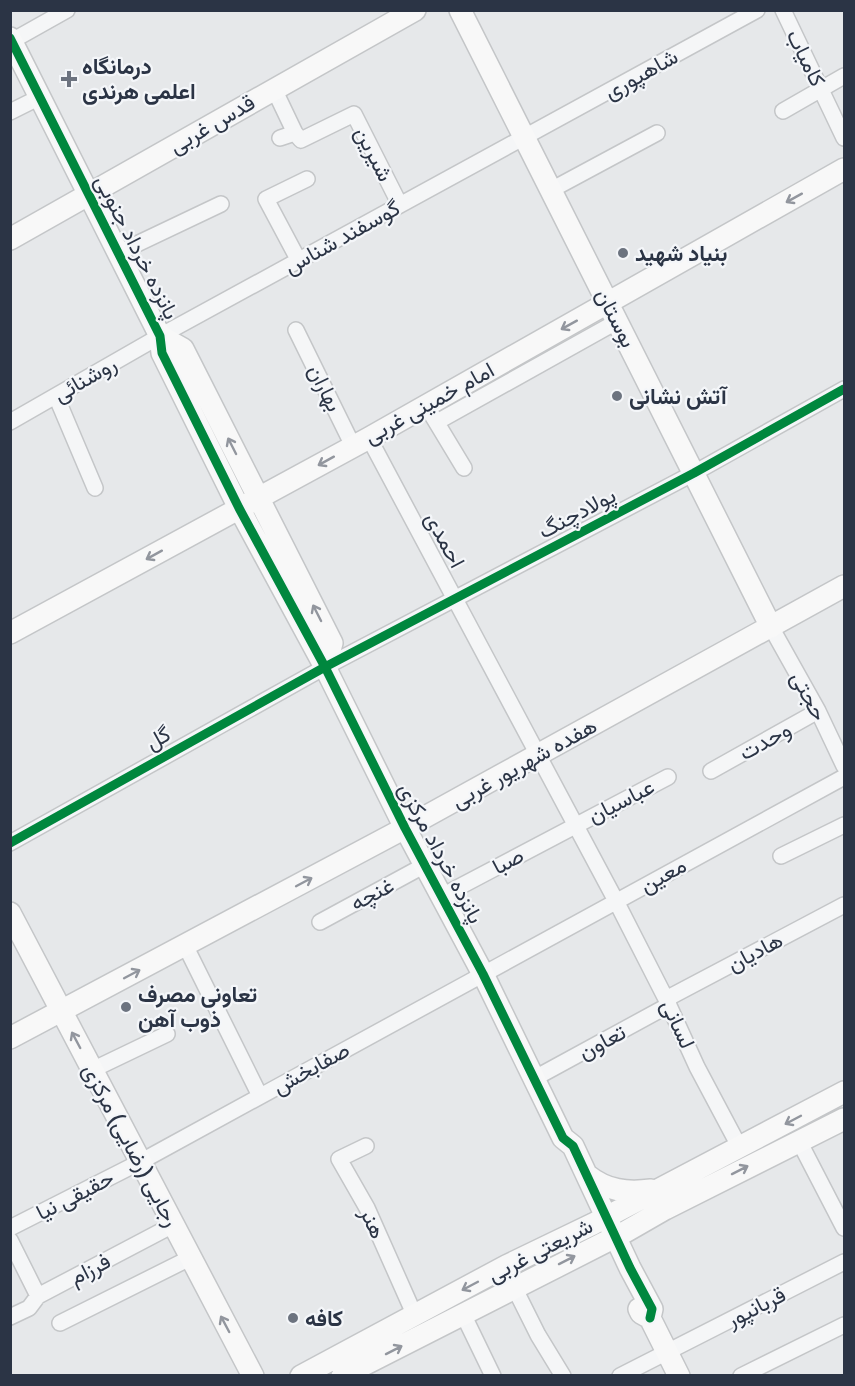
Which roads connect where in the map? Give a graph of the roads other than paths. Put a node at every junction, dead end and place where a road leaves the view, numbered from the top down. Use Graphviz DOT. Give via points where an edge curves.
graph roads {
  1 [pos="67,10"];
  2 [pos="414,10"];
  3 [pos="460,10"];
  4 [pos="757,10"];
  5 [pos="783,10"];
  6 [pos="11,41"];
  7 [pos="844,76"];
  8 [pos="274,89"];
  9 [pos="821,89"];
  10 [pos="40,98"];
  11 [pos="783,111"];
  12 [pos="10,112"];
  13 [pos="295,133"];
  14 [pos="657,133"];
  15 [pos="525,137"];
  16 [pos="280,138"];
  17 [pos="844,138"];
  18 [pos="844,169"];
  19 [pos="307,179"];
  20 [pos="551,190"];
  21 [pos="89,196"];
  22 [pos="221,204"];
  23 [pos="400,206"];
  24 [pos="10,239"];
  25 [pos="118,252"];
  26 [pos="298,261"];
  27 [pos="613,312"];
  28 [pos="296,330"];
  29 [pos="160,336"];
  30 [pos="844,389"];
  31 [pos="56,396"];
  32 [pos="431,413"];
  33 [pos="10,422"];
  34 [pos="361,442"];
  35 [pos="464,468"];
  36 [pos="694,473"];
  37 [pos="95,488"];
  38 [pos="248,503"];
  39 [pos="844,586"];
  40 [pos="454,599"];
  41 [pos="771,627"];
  42 [pos="10,633"];
  43 [pos="325,667"];
  44 [pos="818,711"];
  45 [pos="537,756"];
  46 [pos="844,766"];
  47 [pos="711,771"];
  48 [pos="668,777"];
  49 [pos="844,777"];
  50 [pos="574,825"];
  51 [pos="844,825"];
  52 [pos="405,828"];
  53 [pos="10,843"];
  54 [pos="781,856"];
  55 [pos="425,866"];
  56 [pos="442,896"];
  57 [pos="616,901"];
  58 [pos="844,905"];
  59 [pos="10,914"];
  60 [pos="320,922"];
  61 [pos="185,945"];
  62 [pos="483,974"];
  63 [pos="668,1002"];
  64 [pos="62,1011"];
  65 [pos="167,1034"];
  66 [pos="10,1038"];
  67 [pos="92,1070"];
  68 [pos="535,1078"];
  69 [pos="844,1092"];
  70 [pos="260,1096"];
  71 [pos="844,1119"];
  72 [pos="563,1138"];
  73 [pos="799,1141"];
  74 [pos="366,1146"];
  75 [pos="740,1148"];
  76 [pos="140,1162"];
  77 [pos="587,1175"];
  78 [pos="661,1199"];
  79 [pos="173,1226"];
  80 [pos="10,1228"];
  81 [pos="844,1228"];
  82 [pos="604,1229"];
  83 [pos="10,1240"];
  84 [pos="190,1258"];
  85 [pos="844,1262"];
  86 [pos="630,1268"];
  87 [pos="514,1287"];
  88 [pos="38,1296"];
  89 [pos="464,1314"];
  90 [pos="415,1316"];
  91 [pos="10,1317"];
  92 [pos="650,1318"];
  93 [pos="60,1323"];
  94 [pos="844,1325"];
  95 [pos="667,1352"];
  96 [pos="253,1376"];
  97 [pos="301,1376"];
  98 [pos="342,1376"];
  99 [pos="493,1376"];
  100 [pos="563,1376"];
  101 [pos="620,1376"];
  102 [pos="679,1376"];
  103 [pos="741,1376"];
  1 -- 6 [label="street"];
  2 -- 8 [label="street, قدس غربی"];
  3 -- 15 [label="street, بوستان"];
  4 -- 15 [label="street, شاهپوری"];
  5 -- 9 [label="street, کامیاب"];
  6 -- 10 [label="street, پانزده خرداد جنوبی"];
  7 -- 9 [label="street"];
  8 -- 13 [label="street"];
  8 -- 21 [label="street, قدس غربی"];
  9 -- 11 [label="street"];
  9 -- 17 [label="street, کامیاب"];
  10 -- 12 [label="street"];
  10 -- 21 [label="street, پانزده خرداد جنوبی"];
  13 -- 16 [label="street, شیرین"];
  13 -- 23 [label="street, شیرین" via="301,140 354,114"];
  14 -- 20 [label="street"];
  15 -- 20 [label="street, بوستان"];
  15 -- 23 [label="street, گوسفند شناس"];
  18 -- 27 [label="street, امام خمینی غربی, one-way"];
  19 -- 26 [label="street" via="266,200"];
  20 -- 27 [label="street, بوستان"];
  21 -- 24 [label="street, قدس غربی"];
  21 -- 25 [label="street, پانزده خرداد جنوبی"];
  22 -- 25 [label="street"];
  23 -- 26 [label="street, گوسفند شناس"];
  25 -- 29 [label="street, پانزده خرداد جنوبی"];
  26 -- 29 [label="street, گوسفند شناس"];
  27 -- 32 [label="street, امام خمینی غربی"];
  27 -- 36 [label="street, بوستان"];
  28 -- 34 [label="street, بهاران"];
  29 -- 31 [label="street, روشنائی"];
  29 -- 38 [label="street, پانزده خرداد جنوبی" via="183,349"];
  30 -- 36 [label="street, پولادچنگ"];
  31 -- 33 [label="street, روشنائی"];
  31 -- 37 [label="street"];
  32 -- 34 [label="street, امام خمینی غربی"];
  32 -- 35 [label="street"];
  34 -- 38 [label="street, امام خمینی غربی, one-way"];
  34 -- 40 [label="street, احمدی"];
  36 -- 40 [label="street, پولادچنگ"];
  36 -- 41 [label="street, بوستان"];
  38 -- 42 [label="street, امام خمینی غربی, one-way"];
  38 -- 43 [label="street" via="332,643"];
  39 -- 41 [label="street, هفده شهریور غربی"];
  40 -- 43 [label="street, پولادچنگ"];
  40 -- 45 [label="street, احمدی"];
  41 -- 44 [label="street, حجتی"];
  41 -- 45 [label="street, هفده شهریور غربی"];
  43 -- 52 [label="street, پانزده خرداد مرکزی"];
  43 -- 53 [label="street, گل"];
  44 -- 46 [label="street, حجتی"];
  44 -- 47 [label="street, وحدت"];
  45 -- 50 [label="street, احمدی"];
  45 -- 52 [label="street, هفده شهریور غربی"];
  48 -- 50 [label="street, عباسیان"];
  49 -- 57 [label="street, معین"];
  50 -- 56 [label="street, صبا"];
  50 -- 57 [label="street, لسانی"];
  51 -- 54 [label="street"];
  52 -- 55 [label="street, پانزده خرداد مرکزی"];
  61 -- 52 [label="street, هفده شهریور غربی, one-way"];
  55 -- 56 [label="street, پانزده خرداد مرکزی"];
  55 -- 60 [label="street, غنچه"];
  56 -- 62 [label="street, پانزده خرداد مرکزی"];
  57 -- 62 [label="street, معین"];
  57 -- 63 [label="street, لسانی"];
  58 -- 63 [label="street, هادیان"];
  59 -- 64 [label="street, رجایی (رضایی) مرکزی"];
  64 -- 61 [label="street, هفده شهریور غربی, one-way"];
  61 -- 70 [label="street"];
  62 -- 68 [label="street, پانزده خرداد مرکزی"];
  62 -- 70 [label="street, صفابخش"];
  63 -- 68 [label="street, تعاون"];
  63 -- 75 [label="street, لسانی"];
  64 -- 66 [label="street, هفده شهریور غربی"];
  67 -- 64 [label="street, رجایی (رضایی) مرکزی, one-way"];
  65 -- 67 [label="street"];
  67 -- 76 [label="street, رجایی (رضایی) مرکزی"];
  68 -- 72 [label="street, پانزده خرداد مرکزی"];
  69 -- 75 [label="street, شریعتی غربی, one-way"];
  70 -- 76 [label="street, صفابخش"];
  71 -- 73 [label="street, شریعتی غربی"];
  72 -- 77 [label="street, پانزده خرداد مرکزی" via="573,1146"];
  72 -- 82 [label="street, پانزده خرداد مرکزی" via="562,1151"];
  78 -- 73 [label="street, شریعتی غربی, one-way"];
  73 -- 81 [label="street"];
  74 -- 90 [label="street, هنر" via="339,1159 367,1208"];
  75 -- 78 [label="street, شریعتی غربی"];
  76 -- 79 [label="street, رجایی (رضایی) مرکزی"];
  76 -- 80 [label="street, حقیقی نیا"];
  77 -- 78 [label="street" via="611,1189"];
  77 -- 82 [label="street, پانزده خرداد مرکزی"];
  78 -- 82 [label="street, شریعتی غربی"];
  78 -- 86 [label="street" via="637,1245"];
  79 -- 84 [label="street, رجایی (رضایی) مرکزی"];
  79 -- 88 [label="street, فرزام"];
  82 -- 86 [label="street"];
  87 -- 82 [label="street, شریعتی غربی, one-way"];
  82 -- 90 [label="street, شریعتی غربی, one-way" via="506,1266"];
  82 -- 92 [label="street" via="641,1314"];
  83 -- 88 [label="street"];
  84 -- 93 [label="street"];
  96 -- 84 [label="street, رجایی (رضایی) مرکزی, one-way"];
  85 -- 95 [label="street, قربانپور"];
  86 -- 92 [label="street" via="652,1309"];
  87 -- 89 [label="street, شریعتی غربی"];
  87 -- 100 [label="street"];
  88 -- 91 [label="street, فرزام" via="29,1308"];
  98 -- 89 [label="street, شریعتی غربی, one-way"];
  89 -- 99 [label="street"];
  90 -- 97 [label="street, شریعتی غربی"];
  92 -- 95 [label="street"];
  94 -- 103 [label="street"];
  95 -- 101 [label="street, قربانپور"];
  95 -- 102 [label="street"];
}
